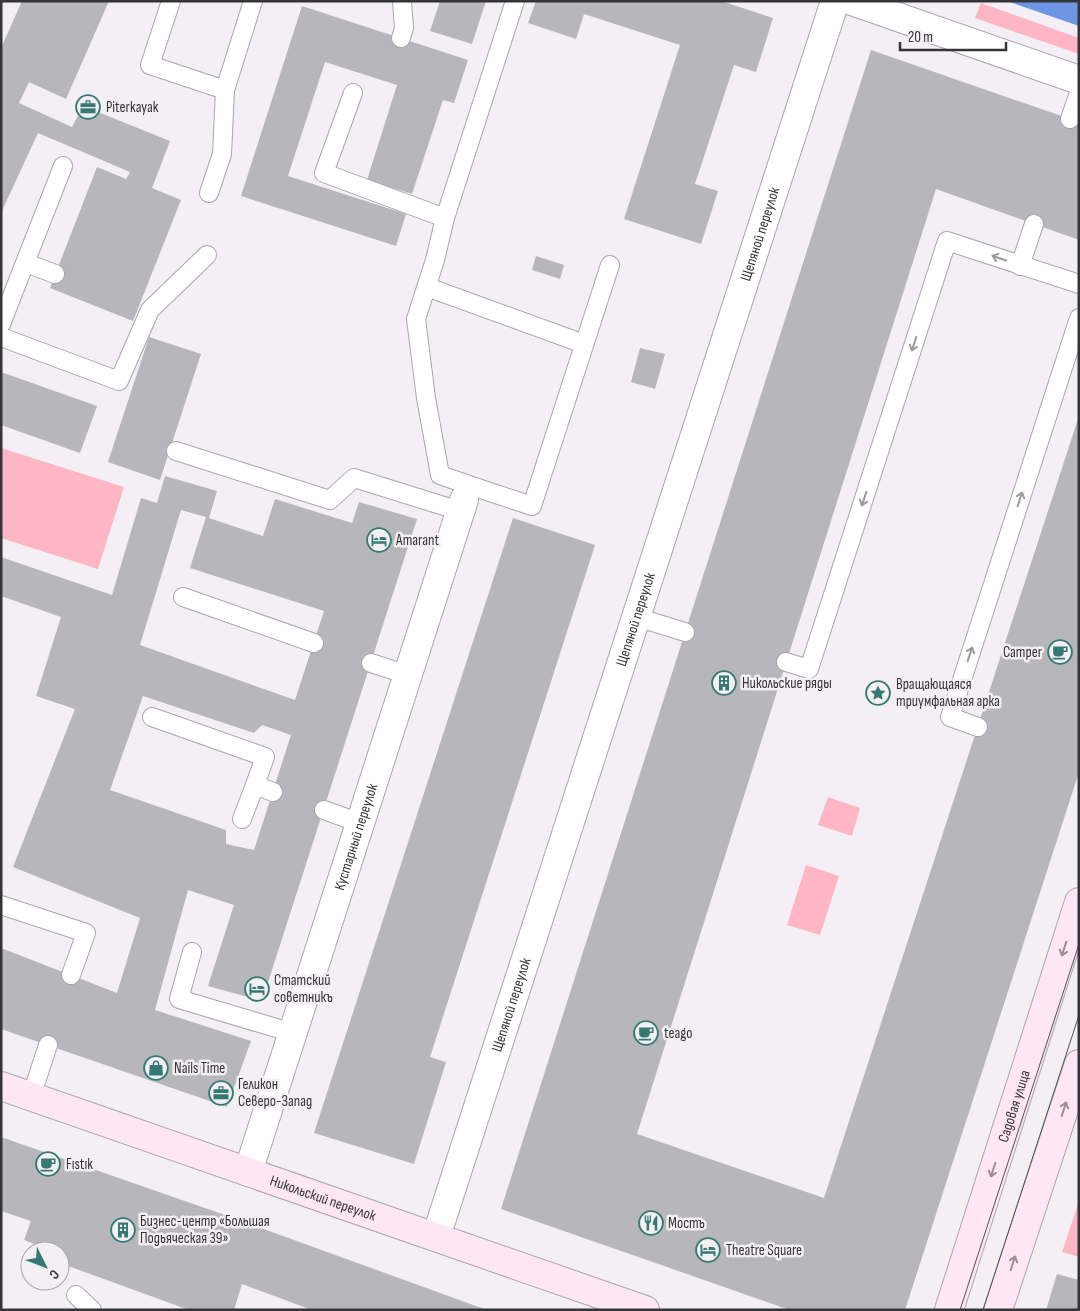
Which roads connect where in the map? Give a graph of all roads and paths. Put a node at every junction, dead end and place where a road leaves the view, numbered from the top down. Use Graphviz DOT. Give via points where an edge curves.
graph roads {
  1 [pos="171,1"];
  2 [pos="253,1"];
  3 [pos="402,1"];
  4 [pos="515,1"];
  5 [pos="835,1"];
  6 [pos="852,1"];
  7 [pos="400,38"];
  8 [pos="1079,80"];
  9 [pos="225,90"];
  10 [pos="353,93"];
  11 [pos="1079,93"];
  12 [pos="1070,119"];
  13 [pos="64,166"];
  14 [pos="209,193"];
  15 [pos="445,218"];
  16 [pos="1034,224"];
  17 [pos="207,255"];
  18 [pos="26,263"];
  19 [pos="610,265"];
  20 [pos="1020,266"];
  21 [pos="55,274"];
  22 [pos="1079,284"];
  23 [pos="427,287"];
  24 [pos="1079,318"];
  25 [pos="1,324"];
  26 [pos="1,337"];
  27 [pos="584,344"];
  28 [pos="176,452"];
  29 [pos="464,498"];
  30 [pos="182,597"];
  31 [pos="636,617"];
  32 [pos="685,632"];
  33 [pos="314,643"];
  34 [pos="786,662"];
  35 [pos="371,663"];
  36 [pos="408,675"];
  37 [pos="152,717"];
  38 [pos="978,727"];
  39 [pos="254,785"];
  40 [pos="273,792"];
  41 [pos="324,810"];
  42 [pos="242,818"];
  43 [pos="360,823"];
  44 [pos="1079,902"];
  45 [pos="1,905"];
  46 [pos="192,952"];
  47 [pos="72,975"];
  48 [pos="293,1033"];
  49 [pos="48,1045"];
  50 [pos="1079,1064"];
  51 [pos="1,1086"];
  52 [pos="31,1097"];
  53 [pos="248,1172"];
  54 [pos="436,1237"];
  55 [pos="76,1295"];
  56 [pos="92,1310"];
  57 [pos="644,1310"];
  58 [pos="949,1310"];
  59 [pos="998,1310"];
  1 -- 9 [label="lane" via="150,65"];
  2 -- 9 [label="lane"];
  3 -- 7 [label="lane" via="404,28"];
  4 -- 15 [label="lane"];
  5 -- 31 [label="street, Щепяной переулок"];
  6 -- 8 [label="street"];
  9 -- 14 [label="lane" via="222,154"];
  10 -- 15 [label="lane" via="324,173"];
  11 -- 12 [label="lane"];
  13 -- 18 [label="lane"];
  15 -- 23 [label="lane"];
  16 -- 20 [label="lane"];
  17 -- 26 [label="lane" via="144,308 119,381"];
  18 -- 21 [label="lane"];
  18 -- 25 [label="lane"];
  19 -- 27 [label="lane"];
  20 -- 22 [label="lane"];
  20 -- 34 [label="lane, one-way" via="948,241 809,669"];
  23 -- 27 [label="lane"];
  23 -- 29 [label="lane" via="416,319 426,398 440,476"];
  38 -- 24 [label="lane, one-way" via="950,717"];
  27 -- 29 [label="lane" via="532,506"];
  28 -- 29 [label="lane" via="330,500 354,478"];
  29 -- 36 [label="street, Кустарный переулок"];
  30 -- 33 [label="lane"];
  31 -- 32 [label="lane"];
  31 -- 54 [label="street, Щепяной переулок"];
  35 -- 36 [label="lane"];
  36 -- 43 [label="street, Кустарный переулок"];
  37 -- 39 [label="lane" via="265,757"];
  39 -- 40 [label="lane"];
  39 -- 42 [label="lane"];
  41 -- 43 [label="lane"];
  43 -- 48 [label="street, Кустарный переулок"];
  44 -- 58 [label="street, Садовая улица, one-way"];
  45 -- 47 [label="lane" via="86,933"];
  46 -- 48 [label="lane" via="179,999"];
  48 -- 53 [label="street, Кустарный переулок"];
  49 -- 52 [label="lane"];
  59 -- 50 [label="street, one-way"];
  51 -- 52 [label="street, Никольский переулок"];
  52 -- 53 [label="street, Никольский переулок"];
  53 -- 54 [label="street, Никольский переулок"];
  54 -- 57 [label="street, Никольский переулок"];
  55 -- 56 [label="lane"];
}
